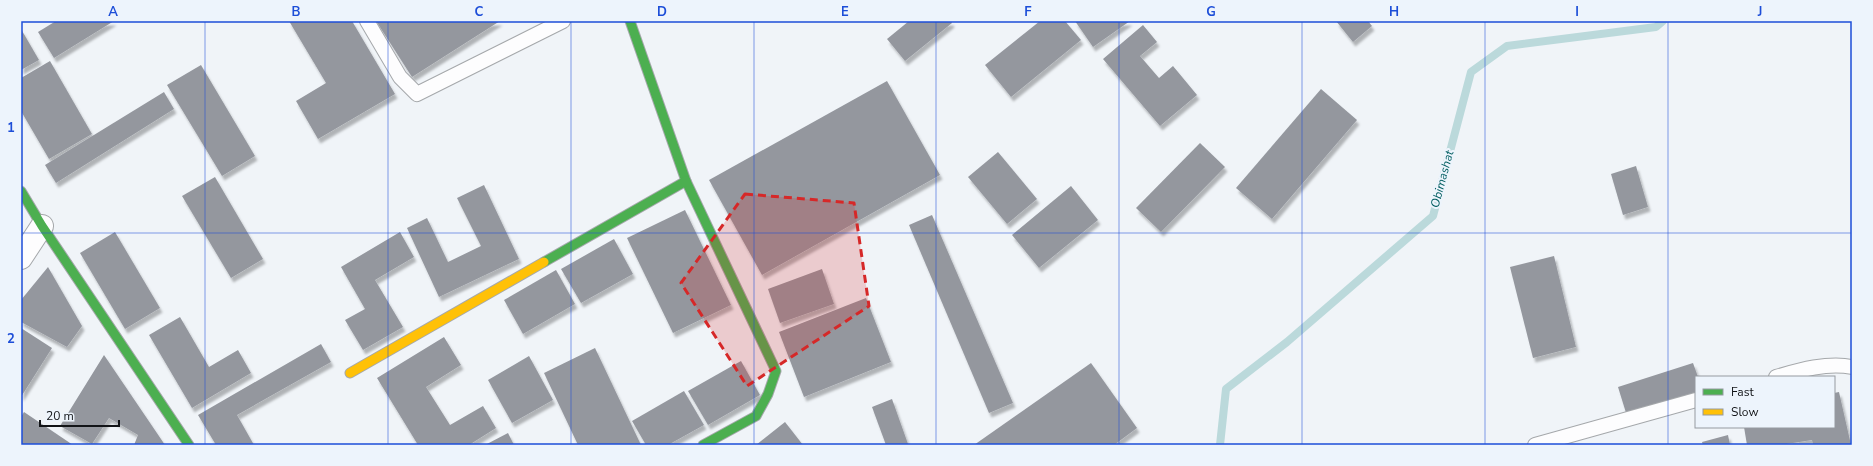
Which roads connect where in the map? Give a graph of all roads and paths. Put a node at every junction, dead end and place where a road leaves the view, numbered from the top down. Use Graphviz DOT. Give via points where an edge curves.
graph roads {
  1 [pos="368,21"];
  2 [pos="563,21"];
  3 [pos="630,21"];
  4 [pos="686,181"];
  5 [pos="21,191"];
  6 [pos="42,226"];
  7 [pos="21,258"];
  8 [pos="1852,367"];
  9 [pos="350,373"];
  10 [pos="1780,376"];
  11 [pos="1695,400"];
  12 [pos="189,445"];
  13 [pos="703,445"];
  14 [pos="1535,445"];
  1 -- 2 [label="lane" via="400,77 417,94"];
  3 -- 4 [label="street"];
  4 -- 9 [label="street"];
  4 -- 13 [label="street" via="776,371 768,394 756,416"];
  5 -- 6 [label="street"];
  6 -- 7 [label="street"];
  6 -- 12 [label="street"];
  8 -- 10 [label="lane" via="1839,364"];
  11 -- 14 [label="lane"];
}
